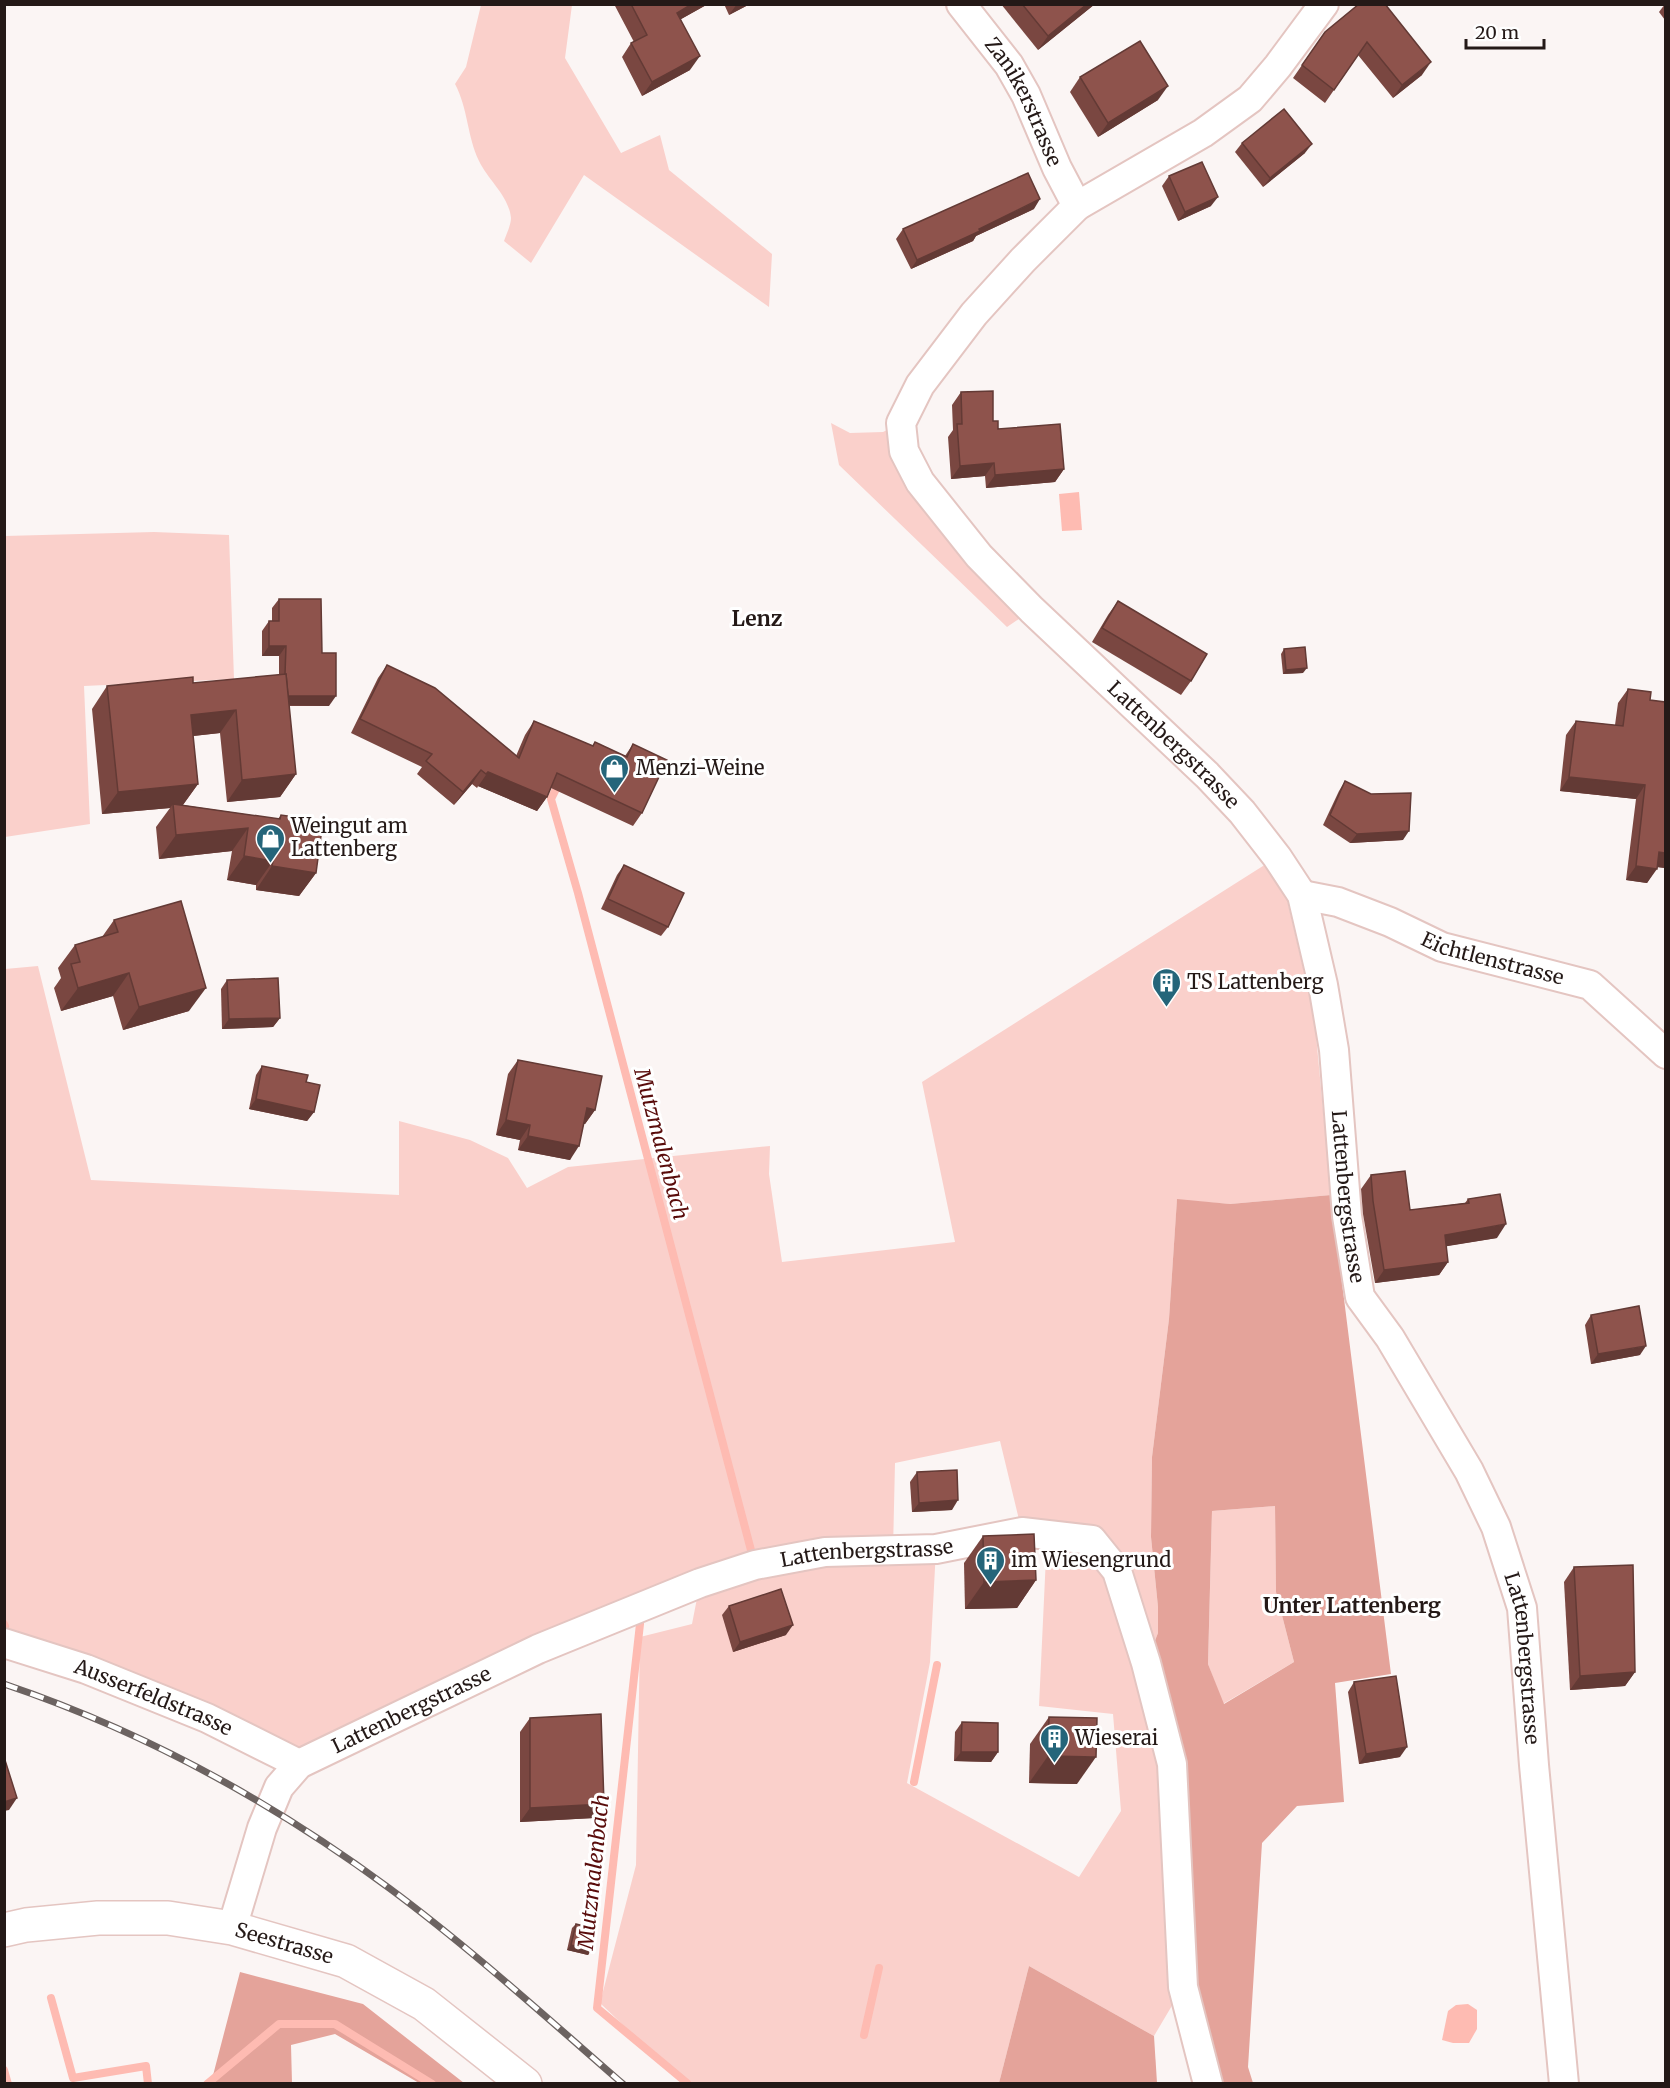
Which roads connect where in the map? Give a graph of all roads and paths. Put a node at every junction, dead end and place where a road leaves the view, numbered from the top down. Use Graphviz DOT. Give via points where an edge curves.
graph roads {
  1 [pos="961,4"];
  2 [pos="1324,4"];
  3 [pos="1077,206"];
  4 [pos="1302,895"];
  5 [pos="1665,1054"];
  6 [pos="4,1643"];
  7 [pos="299,1764"];
  8 [pos="232,1928"];
  9 [pos="4,1930"];
  10 [pos="525,2084"];
  11 [pos="1208,2084"];
  12 [pos="1564,2084"];
  1 -- 3 [label="street, Zanikerstrasse" via="1009,65"];
  2 -- 3 [label="street" via="1250,99 1203,133"];
  3 -- 4 [label="street, Lattenbergstrasse" via="974,314 920,385 901,423 904,451 920,482 979,556 1207,775 1242,812"];
  4 -- 5 [label="street, Eichtlenstrasse" via="1338,902 1442,947 1590,985"];
  4 -- 12 [label="street, Lattenbergstrasse" via="1334,1050 1347,1216 1360,1297 1390,1338 1469,1470 1496,1527 1522,1608"];
  6 -- 7 [label="street, Ausserfeldstrasse" via="86,1669 207,1718"];
  7 -- 8 [label="street" via="279,1787 266,1818"];
  7 -- 11 [label="street, Lattenbergstrasse" via="538,1649 700,1583 755,1565 825,1552 936,1549 1022,1532 1092,1540 1117,1571 1172,1764 1183,1987"];
  8 -- 9 [label="main road, Seestrasse" via="168,1918 98,1918"];
  8 -- 10 [label="main road, Seestrasse" via="346,1961 424,2004"];
}
